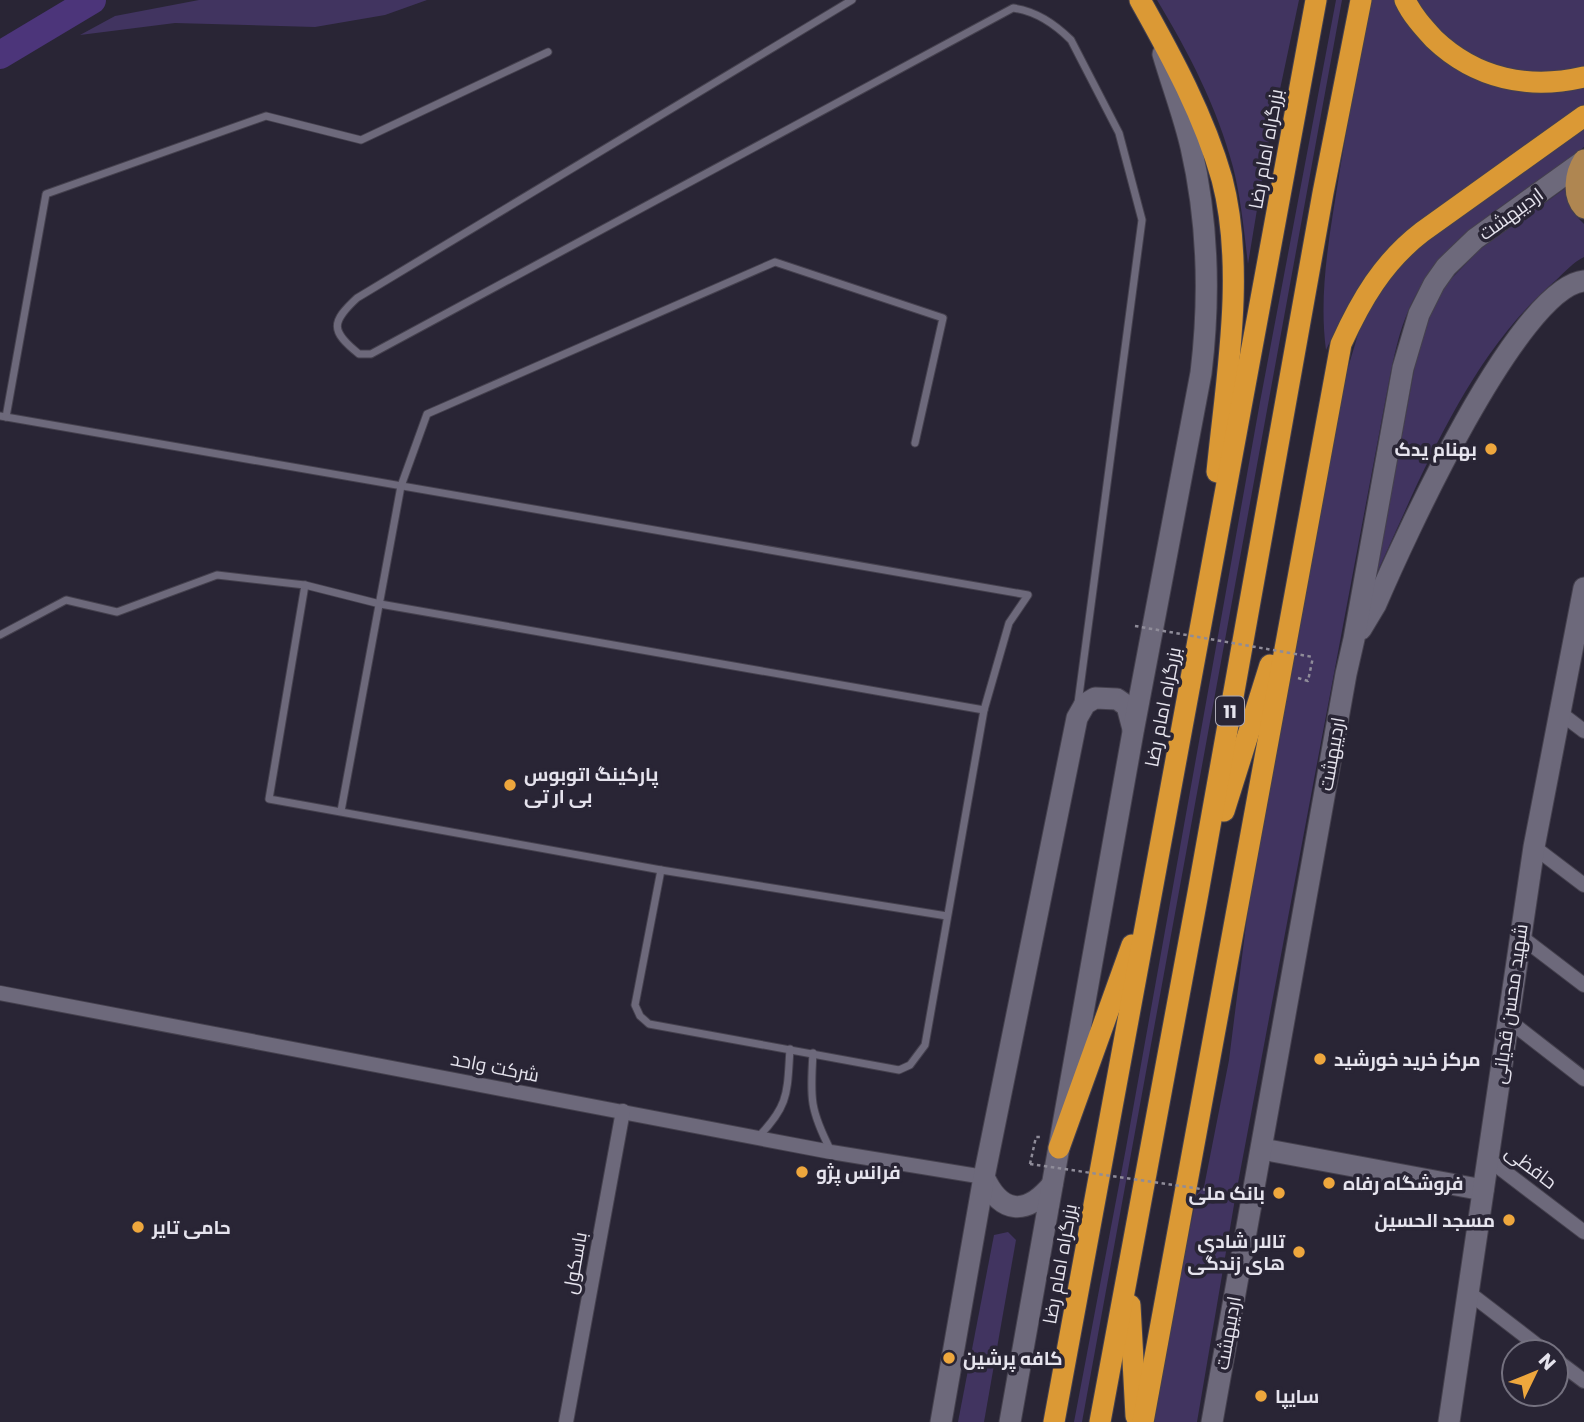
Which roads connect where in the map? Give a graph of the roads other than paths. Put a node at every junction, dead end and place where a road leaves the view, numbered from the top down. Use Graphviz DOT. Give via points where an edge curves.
graph roads {
  1 [pos="852,0"];
  2 [pos="1140,0"];
  3 [pos="1316,0"];
  4 [pos="1361,0"];
  5 [pos="1405,0"];
  6 [pos="1153,23"];
  7 [pos="548,52"];
  8 [pos="1584,77"];
  9 [pos="1584,116"];
  10 [pos="1583,161"];
  11 [pos="1584,208"];
  12 [pos="1584,281"];
  13 [pos="3,417"];
  14 [pos="915,443"];
  15 [pos="401,486"];
  16 [pos="1297,580"];
  17 [pos="305,584"];
  18 [pos="1584,588"];
  19 [pos="380,604"];
  20 [pos="1581,620"];
  21 [pos="1202,622"];
  22 [pos="0,635"];
  23 [pos="1354,639"];
  24 [pos="1578,646"];
  25 [pos="984,710"];
  26 [pos="1559,712"];
  27 [pos="1077,718"];
  28 [pos="1584,731"];
  29 [pos="1133,732"];
  30 [pos="341,811"];
  31 [pos="1534,847"];
  32 [pos="661,870"];
  33 [pos="1154,883"];
  34 [pos="1584,885"];
  35 [pos="1198,893"];
  36 [pos="947,916"];
  37 [pos="1520,936"];
  38 [pos="1584,985"];
  39 [pos="0,993"];
  40 [pos="1508,1020"];
  41 [pos="790,1049"];
  42 [pos="813,1053"];
  43 [pos="1584,1079"];
  44 [pos="623,1111"];
  45 [pos="757,1138"];
  46 [pos="1059,1148"];
  47 [pos="1262,1149"];
  48 [pos="831,1152"];
  49 [pos="1488,1158"];
  50 [pos="984,1177"];
  51 [pos="1052,1185"];
  52 [pos="1483,1190"];
  53 [pos="1584,1232"];
  54 [pos="1128,1269"];
  55 [pos="1468,1292"];
  56 [pos="1528,1338"];
  57 [pos="566,1422"];
  58 [pos="941,1422"];
  59 [pos="1010,1422"];
  60 [pos="1054,1422"];
  61 [pos="1100,1422"];
  62 [pos="1136,1422"];
  63 [pos="1143,1422"];
  64 [pos="1212,1422"];
  65 [pos="1449,1422"];
  1 -- 27 [label="lane" via="357,298 340,314 337,328 359,354 371,354 1013,8 1028,10 1071,40 1119,133 1142,220"];
  2 -- 6 [label="highway"];
  3 -- 21 [label="highway, بزرگراه امام رضا / 11"];
  4 -- 35 [label="highway, 11"];
  5 -- 8 [label="highway" via="1423,28 1445,49 1479,70 1526,83"];
  6 -- 21 [label="highway" via="1209,138 1223,182 1230,231 1233,308"];
  6 -- 29 [label="main road" via="1200,188 1206,318 1201,373"];
  7 -- 13 [label="lane" via="361,140 266,116 46,194"];
  9 -- 16 [label="highway" via="1409,242 1368,290 1341,344"];
  10 -- 11 [label="main road" via="1576,196"];
  10 -- 23 [label="main road, اردیبهشت" via="1475,239 1446,267 1425,299 1403,368"];
  12 -- 23 [label="main road" via="1557,292 1519,336 1466,419 1376,604"];
  13 -- 15 [label="lane"];
  14 -- 15 [label="lane" via="943,318 775,262 427,414"];
  15 -- 19 [label="lane"];
  15 -- 25 [label="lane" via="1028,595 1009,623"];
  16 -- 35 [label="highway"];
  16 -- 63 [label="highway"];
  17 -- 19 [label="lane"];
  17 -- 22 [label="lane" via="218,575 117,612 66,600"];
  17 -- 30 [label="lane" via="269,799"];
  18 -- 20 [label="main road, شهید محسن قدیانی"];
  19 -- 25 [label="lane"];
  19 -- 30 [label="lane"];
  20 -- 24 [label="main road, شهید محسن قدیانی"];
  21 -- 33 [label="highway, بزرگراه امام رضا / 11"];
  23 -- 47 [label="main road, اردیبهشت"];
  24 -- 26 [label="main road, شهید محسن قدیانی"];
  25 -- 36 [label="lane"];
  26 -- 28 [label="street"];
  26 -- 31 [label="main road, شهید محسن قدیانی"];
  27 -- 29 [label="main road" via="1095,698 1117,699 1127,706"];
  27 -- 50 [label="main road"];
  29 -- 46 [label="main road"];
  30 -- 32 [label="lane"];
  31 -- 34 [label="street"];
  31 -- 37 [label="main road, شهید محسن قدیانی"];
  32 -- 36 [label="lane"];
  32 -- 41 [label="lane" via="635,1005 640,1016 649,1024"];
  33 -- 46 [label="highway"];
  33 -- 60 [label="highway, بزرگراه امام رضا / 11"];
  35 -- 54 [label="highway, 11"];
  36 -- 42 [label="lane" via="925,1045 910,1065 899,1070"];
  37 -- 38 [label="street"];
  37 -- 40 [label="main road, شهید محسن قدیانی"];
  39 -- 44 [label="street, شرکت واحد"];
  40 -- 43 [label="street"];
  40 -- 49 [label="main road, شهید محسن قدیانی"];
  41 -- 42 [label="lane"];
  41 -- 45 [label="lane" via="784,1104"];
  42 -- 48 [label="lane" via="810,1096"];
  44 -- 45 [label="street, شرکت واحد"];
  44 -- 57 [label="street, باسکول"];
  45 -- 48 [label="street, شرکت واحد"];
  46 -- 51 [label="main road"];
  47 -- 52 [label="main road"];
  47 -- 64 [label="main road, اردیبهشت"];
  48 -- 50 [label="street, شرکت واحد"];
  49 -- 52 [label="main road, شهید محسن قدیانی"];
  49 -- 53 [label="street, حافظی"];
  50 -- 51 [label="main road" via="993,1196 1003,1204 1017,1206 1040,1199"];
  50 -- 58 [label="main road"];
  51 -- 59 [label="main road"];
  52 -- 55 [label="main road, شهید محسن قدیانی"];
  54 -- 61 [label="highway, 11"];
  54 -- 62 [label="highway"];
  55 -- 56 [label="street"];
  55 -- 65 [label="main road, شهید محسن قدیانی"];
}
